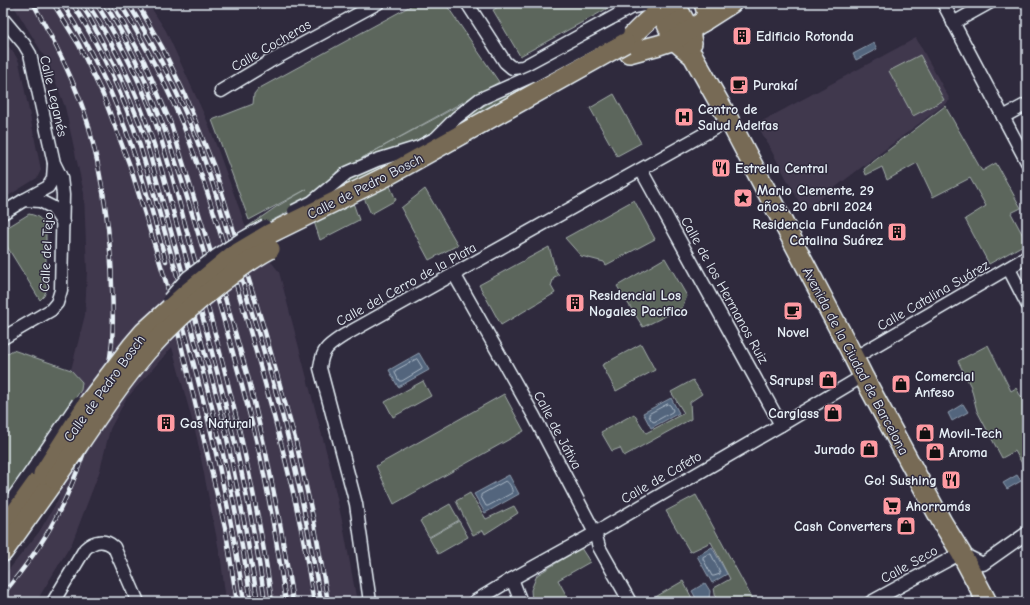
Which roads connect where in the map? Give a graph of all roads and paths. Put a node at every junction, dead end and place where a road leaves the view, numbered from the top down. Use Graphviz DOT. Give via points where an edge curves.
graph roads {
  1 [pos="378,3"];
  2 [pos="467,3"];
  3 [pos="704,3"];
  4 [pos="732,3"];
  5 [pos="943,3"];
  6 [pos="989,3"];
  7 [pos="667,5"];
  8 [pos="3,19"];
  9 [pos="953,23"];
  10 [pos="643,24"];
  11 [pos="681,34"];
  12 [pos="624,42"];
  13 [pos="221,92"];
  14 [pos="1027,104"];
  15 [pos="1003,117"];
  16 [pos="729,120"];
  17 [pos="1027,162"];
  18 [pos="54,163"];
  19 [pos="641,170"];
  20 [pos="24,200"];
  21 [pos="3,213"];
  22 [pos="63,224"];
  23 [pos="1027,257"];
  24 [pos="1008,269"];
  25 [pos="454,274"];
  26 [pos="1027,304"];
  27 [pos="3,338"];
  28 [pos="854,358"];
  29 [pos="863,376"];
  30 [pos="781,425"];
  31 [pos="44,474"];
  32 [pos="3,512"];
  33 [pos="3,530"];
  34 [pos="595,533"];
  35 [pos="1027,533"];
  36 [pos="3,552"];
  37 [pos="961,553"];
  38 [pos="512,579"];
  39 [pos="53,602"];
  40 [pos="138,602"];
  41 [pos="370,602"];
  42 [pos="474,602"];
  43 [pos="521,602"];
  44 [pos="630,602"];
  45 [pos="871,602"];
  46 [pos="987,602"];
  1 -- 13 [label="street, Calle Cocheras" via="269,62"];
  2 -- 7 [label="street" via="505,62 512,68 523,67 630,8"];
  3 -- 11 [label="main road" via="707,13"];
  4 -- 11 [label="main road, Calle de Pedro Bosch"];
  5 -- 9 [label="street"];
  6 -- 9 [label="street"];
  7 -- 10 [label="main road, Calle de Pedro Bosch"];
  7 -- 11 [label="main road, Avenida de la Ciudad de Barcelona"];
  8 -- 18 [label="street, Calle Leganés" via="30,54"];
  9 -- 15 [label="street"];
  10 -- 11 [label="main road" via="641,32 644,40 651,45"];
  10 -- 12 [label="main road, Calle de Pedro Bosch"];
  11 -- 12 [label="main road, Calle de Pedro Bosch"];
  11 -- 16 [label="main road, Avenida de la Ciudad de Barcelona" via="692,44 693,56"];
  12 -- 31 [label="main road, Calle de Pedro Bosch, bridge" via="258,255 234,272 182,315 147,352"];
  12 -- 31 [label="street, Calle de Pedro Bosch, bridge" via="532,76 480,99 436,138 347,173 312,202 243,238 216,256 188,277 167,302 130,337 97,376"];
  14 -- 15 [label="street"];
  15 -- 17 [label="street"];
  16 -- 19 [label="street, Calle del Cerro de la Plata"];
  16 -- 28 [label="main road, Avenida de la Ciudad de Barcelona"];
  18 -- 20 [label="street" via="53,179 48,187"];
  18 -- 22 [label="street, Calle del Tejo" via="61,177"];
  19 -- 25 [label="street, Calle del Cerro de la Plata"];
  19 -- 30 [label="street, Calle de los Hermanos Ruiz"];
  20 -- 21 [label="street"];
  20 -- 22 [label="street" via="52,206"];
  22 -- 27 [label="street, Calle del Tejo" via="61,290 57,303 51,310"];
  23 -- 24 [label="street, Calle Catalina Suárez"];
  24 -- 26 [label="street"];
  24 -- 28 [label="street, Calle Catalina Suárez"];
  25 -- 34 [label="street, Calle de Játiva" via="534,416"];
  25 -- 41 [label="street, Calle del Cerro de la Plata" via="328,345 321,358 322,378 356,504"];
  28 -- 29 [label="main road, Avenida de la Ciudad de Barcelona"];
  29 -- 30 [label="street, Calle de Cafeto"];
  29 -- 37 [label="main road, Avenida de la Ciudad de Barcelona"];
  30 -- 34 [label="street, Calle de Cafeto"];
  31 -- 32 [label="street, Calle de Pedro Bosch"];
  31 -- 33 [label="main road, Calle de Pedro Bosch"];
  31 -- 36 [label="main road, Calle de Pedro Bosch" via="25,523"];
  34 -- 38 [label="street, Calle de Cafeto"];
  34 -- 44 [label="street, Calle de Játiva" via="599,547"];
  35 -- 37 [label="street" via="983,564"];
  37 -- 45 [label="street, Calle Seco"];
  37 -- 46 [label="main road, Avenida de la Ciudad de Barcelona"];
  38 -- 42 [label="street, Calle de Cafeto"];
  38 -- 43 [label="street"];
  39 -- 40 [label="street" via="85,548 101,541 114,547"];
}
